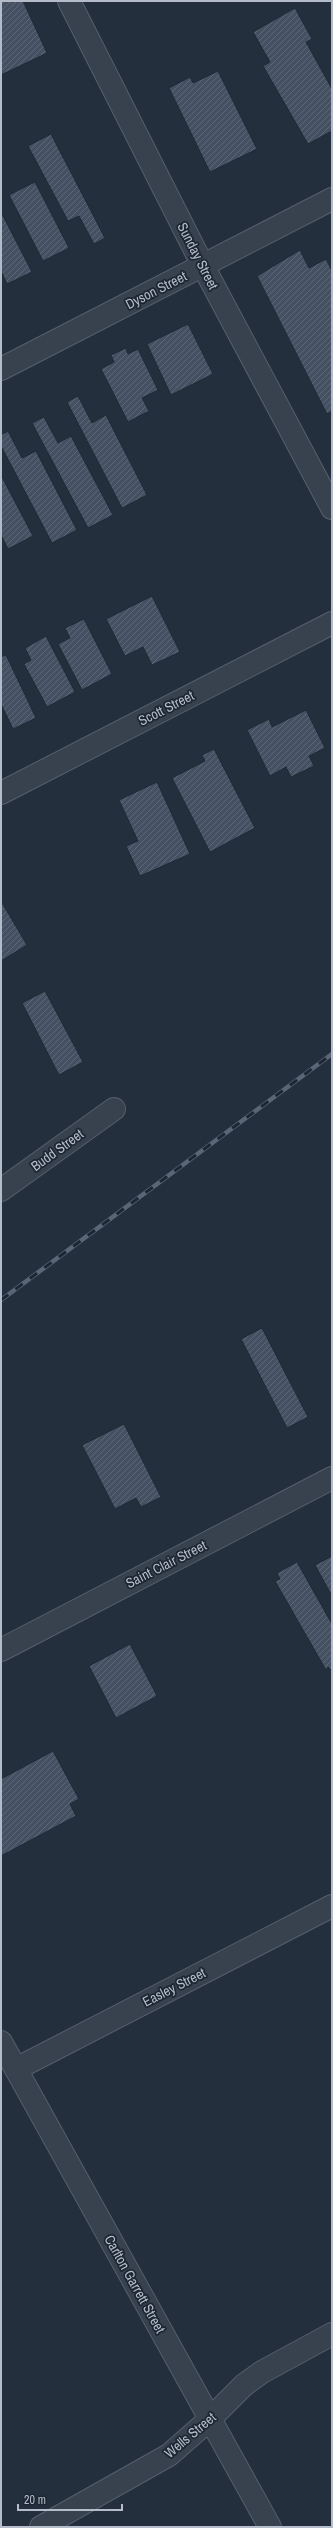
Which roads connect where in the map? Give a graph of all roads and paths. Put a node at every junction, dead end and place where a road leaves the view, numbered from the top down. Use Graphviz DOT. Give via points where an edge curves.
graph roads {
  1 [pos="69,1"];
  2 [pos="332,199"];
  3 [pos="203,266"];
  4 [pos="1,369"];
  5 [pos="332,508"];
  6 [pos="332,623"];
  7 [pos="1,793"];
  8 [pos="114,1109"];
  9 [pos="1,1190"];
  10 [pos="332,1478"];
  11 [pos="1,1650"];
  12 [pos="332,1906"];
  13 [pos="1,2042"];
  14 [pos="16,2068"];
  15 [pos="332,2334"];
  16 [pos="210,2419"];
  17 [pos="41,2527"];
  18 [pos="270,2527"];
  1 -- 3 [label="street, Sunday Street"];
  2 -- 3 [label="street, Dyson Street"];
  3 -- 4 [label="street, Dyson Street"];
  3 -- 5 [label="street, Sunday Street"];
  6 -- 7 [label="street, Scott Street"];
  8 -- 9 [label="street, Budd Street"];
  10 -- 11 [label="street, Saint Clair Street"];
  12 -- 14 [label="street, Easley Street"];
  13 -- 14 [label="street, Carlton Garrett Street"];
  14 -- 16 [label="street, Carlton Garrett Street"];
  15 -- 16 [label="street, Wells Street" via="262,2372 244,2385"];
  16 -- 17 [label="street, Wells Street" via="169,2455"];
  16 -- 18 [label="street, Carlton Garrett Street"];
}
